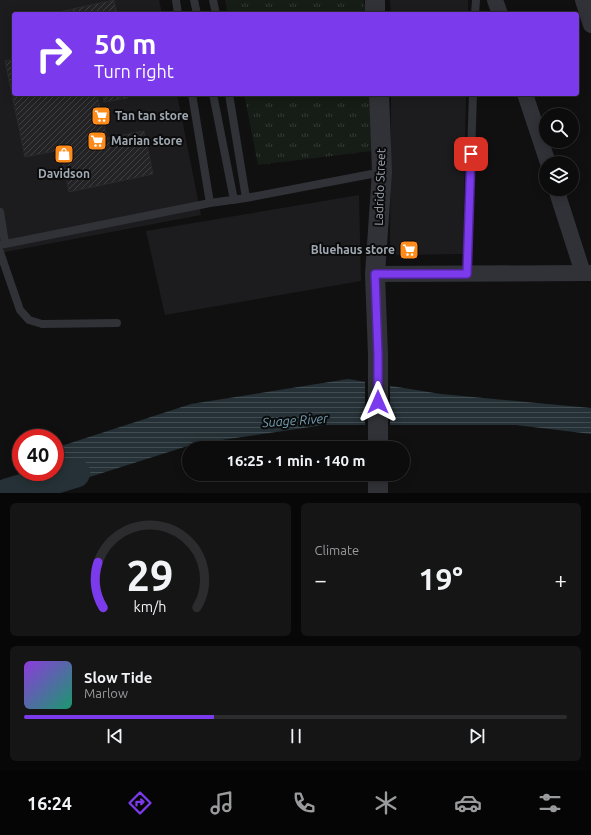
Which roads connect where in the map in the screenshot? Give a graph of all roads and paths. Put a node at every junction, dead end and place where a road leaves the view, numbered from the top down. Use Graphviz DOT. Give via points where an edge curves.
graph roads {
  1 [pos="176,0"];
  2 [pos="194,0"];
  3 [pos="213,0"];
  4 [pos="375,0"];
  5 [pos="476,0"];
  6 [pos="495,0"];
  7 [pos="583,0"];
  8 [pos="178,12"];
  9 [pos="197,12"];
  10 [pos="216,12"];
  11 [pos="375,12"];
  12 [pos="475,12"];
  13 [pos="499,12"];
  14 [pos="591,25"];
  15 [pos="192,96"];
  16 [pos="213,96"];
  17 [pos="229,96"];
  18 [pos="379,96"];
  19 [pos="473,96"];
  20 [pos="527,96"];
  21 [pos="546,156"];
  22 [pos="382,172"];
  23 [pos="559,196"];
  24 [pos="246,198"];
  25 [pos="234,200"];
  26 [pos="210,203"];
  27 [pos="0,212"];
  28 [pos="3,244"];
  29 [pos="0,252"];
  30 [pos="587,273"];
  31 [pos="375,274"];
  32 [pos="467,274"];
  33 [pos="117,323"];
  34 [pos="378,441"];
  1 -- 8 [label="lane"];
  2 -- 9 [label="lane"];
  3 -- 10 [label="lane"];
  4 -- 11 [label="street"];
  5 -- 12 [label="lane"];
  6 -- 13 [label="street"];
  7 -- 14 [label="street"];
  15 -- 26 [label="lane"];
  16 -- 25 [label="lane"];
  17 -- 24 [label="lane"];
  18 -- 22 [label="street, Ladrido Street"];
  19 -- 32 [label="lane"];
  20 -- 21 [label="street"];
  22 -- 24 [label="lane"];
  22 -- 31 [label="street, Ladrido Street"];
  23 -- 30 [label="street"];
  24 -- 25 [label="lane"];
  25 -- 26 [label="lane"];
  26 -- 28 [label="lane"];
  27 -- 28 [label="lane"];
  29 -- 33 [label="lane" via="20,310 29,320 42,324"];
  30 -- 32 [label="street"];
  31 -- 32 [label="street"];
  31 -- 34 [label="street, Ladrido Street"];
}
